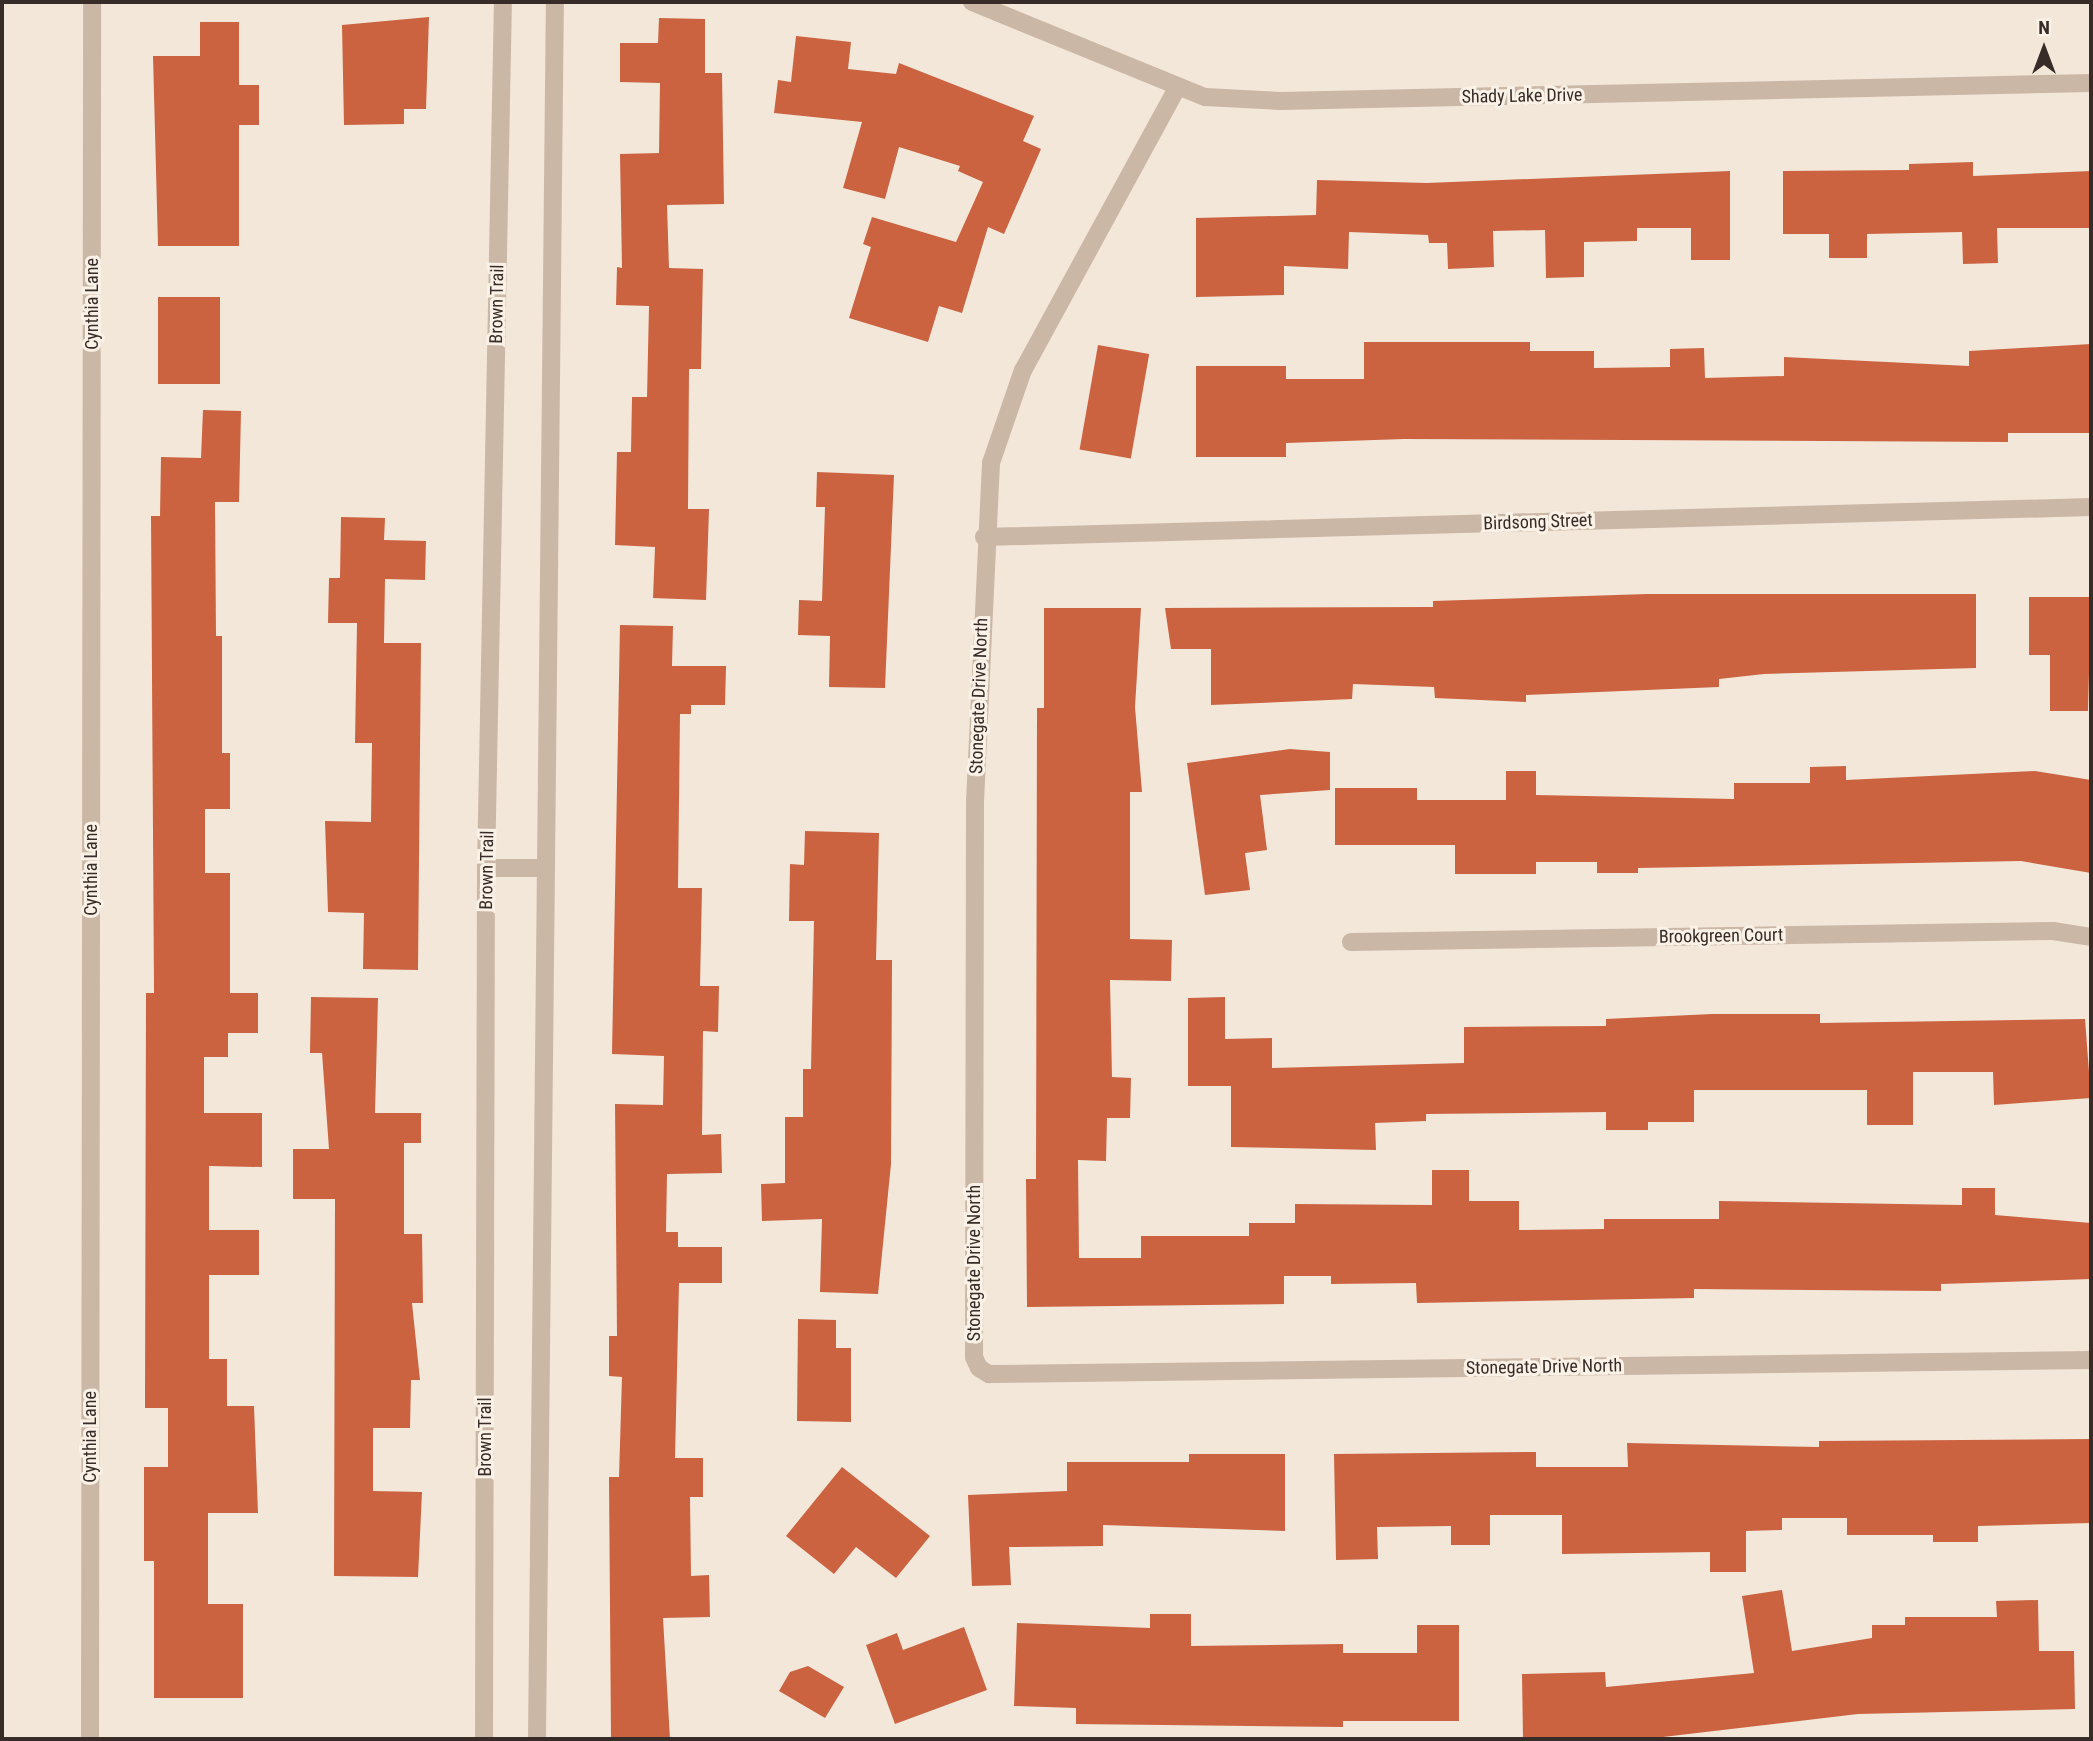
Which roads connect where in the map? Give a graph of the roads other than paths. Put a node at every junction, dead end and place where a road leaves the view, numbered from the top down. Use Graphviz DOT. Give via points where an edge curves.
graph roads {
  1 [pos="92,2"];
  2 [pos="503,2"];
  3 [pos="555,2"];
  4 [pos="972,2"];
  5 [pos="2091,83"];
  6 [pos="1177,88"];
  7 [pos="2091,506"];
  8 [pos="984,537"];
  9 [pos="486,868"];
  10 [pos="546,868"];
  11 [pos="2091,937"];
  12 [pos="1351,942"];
  13 [pos="2091,1360"];
  14 [pos="90,1739"];
  15 [pos="484,1739"];
  16 [pos="537,1739"];
  1 -- 14 [label="street, Cynthia Lane"];
  2 -- 9 [label="street, Brown Trail"];
  3 -- 10 [label="street"];
  4 -- 6 [label="street, Shady Lake Drive"];
  5 -- 6 [label="street, Shady Lake Drive" via="1281,101 1205,97"];
  6 -- 8 [label="street, Stonegate Drive North" via="1023,370 991,463"];
  7 -- 8 [label="street, Birdsong Street"];
  8 -- 13 [label="street, Stonegate Drive North" via="975,813 979,1368 989,1374"];
  9 -- 10 [label="street"];
  9 -- 15 [label="street, Brown Trail"];
  10 -- 16 [label="street"];
  11 -- 12 [label="street, Brookgreen Court" via="2053,931"];
}
